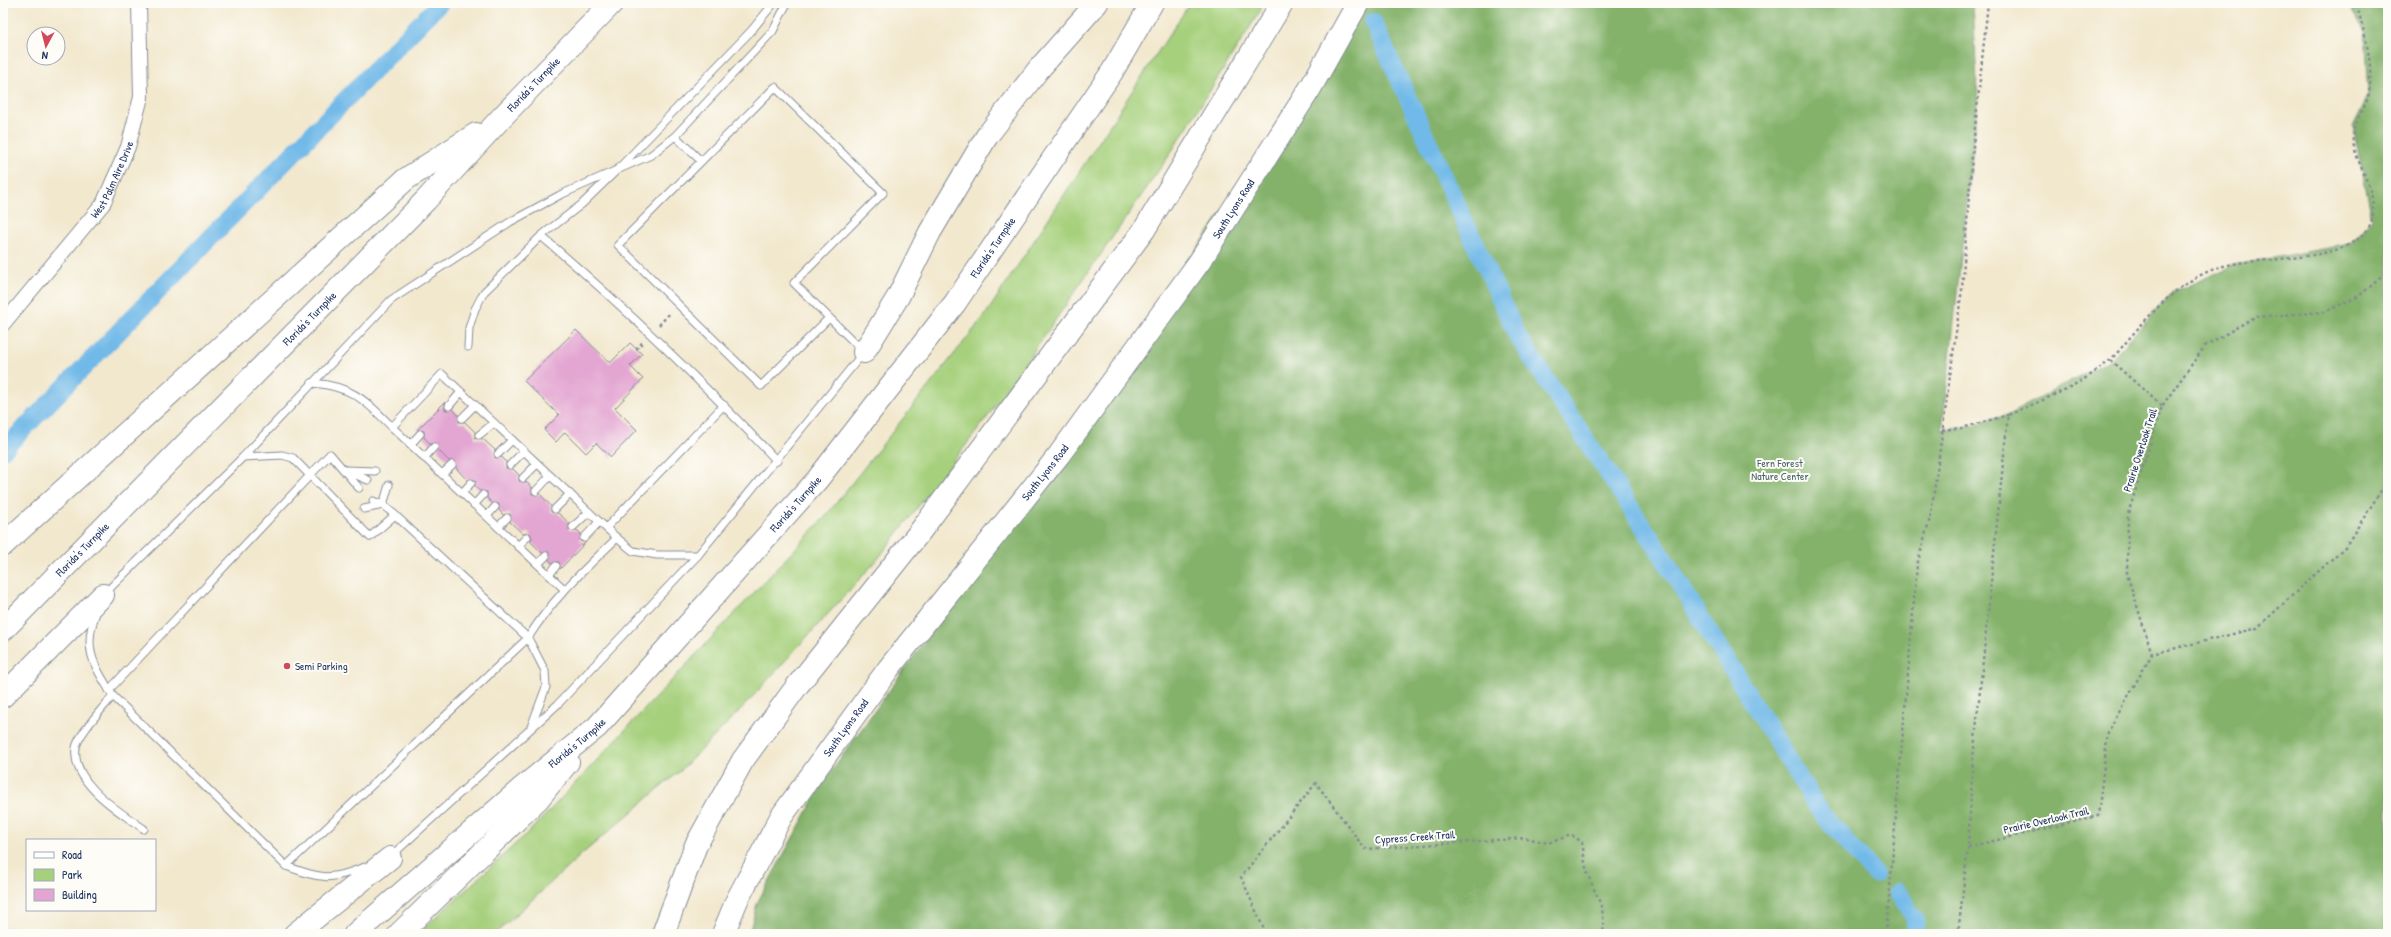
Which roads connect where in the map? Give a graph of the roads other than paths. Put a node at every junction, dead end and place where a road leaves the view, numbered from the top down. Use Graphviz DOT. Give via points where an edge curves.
graph roads {
  1 [pos="139,3"];
  2 [pos="612,3"];
  3 [pos="774,3"];
  4 [pos="787,3"];
  5 [pos="1097,3"];
  6 [pos="1152,3"];
  7 [pos="1282,3"];
  8 [pos="1358,3"];
  9 [pos="502,117"];
  10 [pos="675,136"];
  11 [pos="701,161"];
  12 [pos="617,170"];
  13 [pos="541,236"];
  14 [pos="829,318"];
  15 [pos="3,324"];
  16 [pos="468,347"];
  17 [pos="864,352"];
  18 [pos="312,383"];
  19 [pos="461,392"];
  20 [pos="475,405"];
  21 [pos="724,405"];
  22 [pos="448,406"];
  23 [pos="462,418"];
  24 [pos="494,423"];
  25 [pos="392,427"];
  26 [pos="420,434"];
  27 [pos="479,435"];
  28 [pos="512,440"];
  29 [pos="410,445"];
  30 [pos="434,447"];
  31 [pos="524,451"];
  32 [pos="498,454"];
  33 [pos="243,457"];
  34 [pos="424,458"];
  35 [pos="776,461"];
  36 [pos="537,464"];
  37 [pos="452,465"];
  38 [pos="510,465"];
  39 [pos="345,470"];
  40 [pos="375,471"];
  41 [pos="442,474"];
  42 [pos="309,475"];
  43 [pos="550,476"];
  44 [pos="523,478"];
  45 [pos="368,480"];
  46 [pos="471,483"];
  47 [pos="389,485"];
  48 [pos="359,488"];
  49 [pos="536,490"];
  50 [pos="462,493"];
  51 [pos="381,494"];
  52 [pos="570,494"];
  53 [pos="483,495"];
  54 [pos="373,501"];
  55 [pos="383,505"];
  56 [pos="474,505"];
  57 [pos="495,507"];
  58 [pos="364,509"];
  59 [pos="554,509"];
  60 [pos="588,512"];
  61 [pos="395,515"];
  62 [pos="487,516"];
  63 [pos="507,518"];
  64 [pos="599,522"];
  65 [pos="498,527"];
  66 [pos="573,527"];
  67 [pos="606,528"];
  68 [pos="526,537"];
  69 [pos="584,538"];
  70 [pos="617,538"];
  71 [pos="3,545"];
  72 [pos="518,546"];
  73 [pos="546,556"];
  74 [pos="698,556"];
  75 [pos="538,564"];
  76 [pos="556,566"];
  77 [pos="549,575"];
  78 [pos="564,589"];
  79 [pos="103,595"];
  80 [pos="3,630"];
  81 [pos="528,638"];
  82 [pos="111,693"];
  83 [pos="3,696"];
  84 [pos="597,727"];
  85 [pos="529,731"];
  86 [pos="144,829"];
  87 [pos="390,858"];
  88 [pos="286,866"];
  89 [pos="295,934"];
  90 [pos="355,934"];
  91 [pos="399,934"];
  92 [pos="663,934"];
  93 [pos="723,934"];
  1 -- 15 [label="street, West Palm Aire Drive" via="141,97 128,147 103,204"];
  2 -- 9 [label="main road, Florida's Turnpike"];
  3 -- 12 [label="lane" via="746,36"];
  4 -- 10 [label="lane" via="768,35"];
  5 -- 17 [label="main road" via="1038,70 986,136 930,232 898,298"];
  6 -- 84 [label="main road, Florida's Turnpike" via="1112,72 955,303 818,480"];
  7 -- 92 [label="main road" via="1144,230 919,533 797,686 743,760 696,845"];
  8 -- 93 [label="main road, South Lyons Road" via="1311,87 1200,261 1059,455 889,668 781,817 737,900"];
  9 -- 71 [label="main road" via="406,179"];
  9 -- 80 [label="main road, Florida's Turnpike" via="426,200"];
  10 -- 11 [label="lane"];
  10 -- 12 [label="lane" via="651,155"];
  11 -- 14 [label="lane" via="618,245 761,386"];
  11 -- 14 [label="lane" via="776,87 883,193 794,283"];
  12 -- 13 [label="lane" via="582,204"];
  12 -- 18 [label="lane" via="560,195 510,222 391,300"];
  13 -- 16 [label="lane" via="484,292 469,328"];
  13 -- 21 [label="lane"];
  14 -- 17 [label="lane"];
  17 -- 35 [label="lane"];
  18 -- 25 [label="lane" via="349,390 363,399"];
  18 -- 33 [label="lane"];
  19 -- 20 [label="lane"];
  19 -- 22 [label="lane"];
  19 -- 25 [label="lane" via="442,374"];
  20 -- 23 [label="lane"];
  20 -- 24 [label="lane"];
  21 -- 35 [label="lane"];
  21 -- 67 [label="lane"];
  24 -- 27 [label="lane"];
  24 -- 28 [label="lane"];
  25 -- 29 [label="lane"];
  26 -- 29 [label="lane"];
  28 -- 31 [label="lane"];
  28 -- 32 [label="lane"];
  29 -- 34 [label="lane"];
  30 -- 34 [label="lane"];
  31 -- 36 [label="lane"];
  31 -- 38 [label="lane"];
  33 -- 42 [label="lane" via="282,455 293,458"];
  33 -- 79 [label="lane"];
  34 -- 41 [label="lane"];
  35 -- 74 [label="lane"];
  36 -- 43 [label="lane"];
  36 -- 44 [label="lane"];
  37 -- 41 [label="lane"];
  39 -- 40 [label="lane"];
  39 -- 42 [label="lane" via="330,454"];
  39 -- 45 [label="lane"];
  39 -- 48 [label="lane"];
  41 -- 50 [label="lane"];
  42 -- 61 [label="lane" via="370,537"];
  42 -- 82 [label="lane"];
  43 -- 49 [label="lane"];
  43 -- 52 [label="lane"];
  46 -- 50 [label="lane"];
  47 -- 55 [label="lane"];
  50 -- 56 [label="lane"];
  51 -- 55 [label="lane"];
  52 -- 59 [label="lane"];
  52 -- 60 [label="lane"];
  53 -- 56 [label="lane"];
  54 -- 55 [label="lane"];
  55 -- 58 [label="lane"];
  55 -- 61 [label="lane"];
  56 -- 62 [label="lane"];
  57 -- 62 [label="lane"];
  60 -- 64 [label="lane"];
  60 -- 66 [label="lane"];
  61 -- 81 [label="lane"];
  62 -- 65 [label="lane"];
  63 -- 65 [label="lane"];
  64 -- 67 [label="lane"];
  64 -- 69 [label="lane"];
  65 -- 72 [label="lane"];
  67 -- 70 [label="lane"];
  68 -- 72 [label="lane"];
  70 -- 74 [label="lane" via="633,551 657,555"];
  70 -- 78 [label="lane"];
  72 -- 75 [label="lane"];
  73 -- 75 [label="lane"];
  74 -- 85 [label="lane"];
  75 -- 77 [label="lane"];
  76 -- 77 [label="lane"];
  77 -- 78 [label="lane"];
  78 -- 81 [label="lane" via="539,619"];
  79 -- 82 [label="lane" via="88,641 97,672"];
  79 -- 83 [label="main road"];
  81 -- 85 [label="lane" via="546,671 546,687"];
  81 -- 88 [label="lane"];
  82 -- 86 [label="lane" via="76,747 76,764 82,777 110,805"];
  82 -- 88 [label="lane"];
  84 -- 90 [label="main road, Florida's Turnpike" via="522,788"];
  84 -- 91 [label="main road" via="538,799"];
  85 -- 87 [label="lane"];
  87 -- 88 [label="lane" via="344,875 319,878"];
  87 -- 89 [label="main road"];
}
